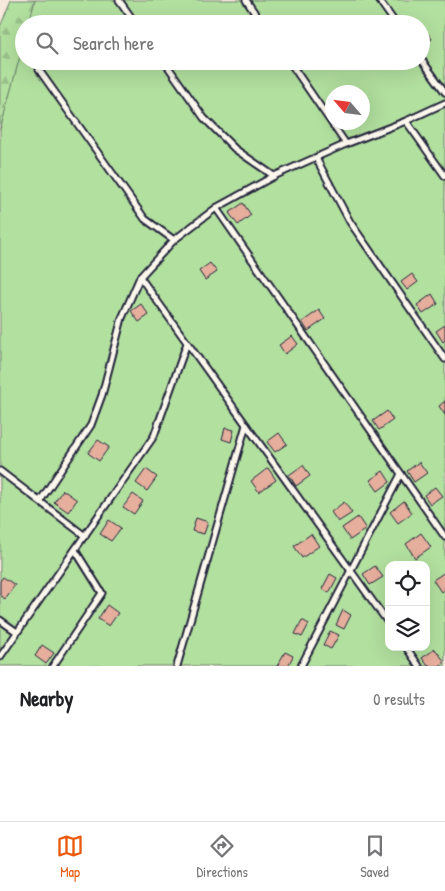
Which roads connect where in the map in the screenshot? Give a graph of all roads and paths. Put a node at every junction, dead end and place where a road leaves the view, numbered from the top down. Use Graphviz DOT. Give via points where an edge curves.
graph roads {
  1 [pos="119,0"];
  2 [pos="246,0"];
  3 [pos="379,0"];
  4 [pos="130,15"];
  5 [pos="256,15"];
  6 [pos="390,15"];
  7 [pos="39,70"];
  8 [pos="170,70"];
  9 [pos="294,70"];
  10 [pos="429,70"];
  11 [pos="445,92"];
  12 [pos="445,103"];
  13 [pos="406,121"];
  14 [pos="346,144"];
  15 [pos="316,158"];
  16 [pos="274,176"];
  17 [pos="445,176"];
  18 [pos="216,208"];
  19 [pos="174,240"];
  20 [pos="140,277"];
  21 [pos="187,343"];
  22 [pos="445,358"];
  23 [pos="246,425"];
  24 [pos="0,471"];
  25 [pos="401,474"];
  26 [pos="40,501"];
  27 [pos="85,536"];
  28 [pos="445,537"];
  29 [pos="75,550"];
  30 [pos="351,572"];
  31 [pos="385,619"];
  32 [pos="0,620"];
  33 [pos="18,632"];
  34 [pos="409,651"];
  35 [pos="0,657"];
  36 [pos="53,666"];
  37 [pos="177,666"];
  38 [pos="301,666"];
  39 [pos="419,666"];
  1 -- 4 [label="lane"];
  2 -- 5 [label="lane"];
  3 -- 6 [label="lane"];
  7 -- 19 [label="lane" via="145,219"];
  8 -- 16 [label="lane" via="204,118 235,149"];
  9 -- 14 [label="lane"];
  10 -- 11 [label="lane"];
  12 -- 13 [label="lane"];
  13 -- 14 [label="lane"];
  13 -- 17 [label="lane"];
  14 -- 15 [label="lane"];
  15 -- 16 [label="lane"];
  15 -- 22 [label="lane" via="350,222"];
  16 -- 18 [label="lane"];
  18 -- 19 [label="lane"];
  18 -- 25 [label="lane"];
  19 -- 20 [label="lane"];
  20 -- 21 [label="lane"];
  20 -- 26 [label="lane" via="122,318 92,425"];
  21 -- 23 [label="lane"];
  21 -- 27 [label="lane" via="154,436"];
  23 -- 30 [label="lane"];
  23 -- 37 [label="lane"];
  24 -- 26 [label="lane"];
  25 -- 28 [label="lane"];
  25 -- 30 [label="lane"];
  26 -- 27 [label="lane"];
  27 -- 29 [label="lane"];
  29 -- 33 [label="lane"];
  29 -- 36 [label="lane" via="102,593"];
  30 -- 31 [label="lane"];
  30 -- 38 [label="lane"];
  32 -- 33 [label="lane"];
  33 -- 35 [label="lane"];
  34 -- 39 [label="lane"];
}
